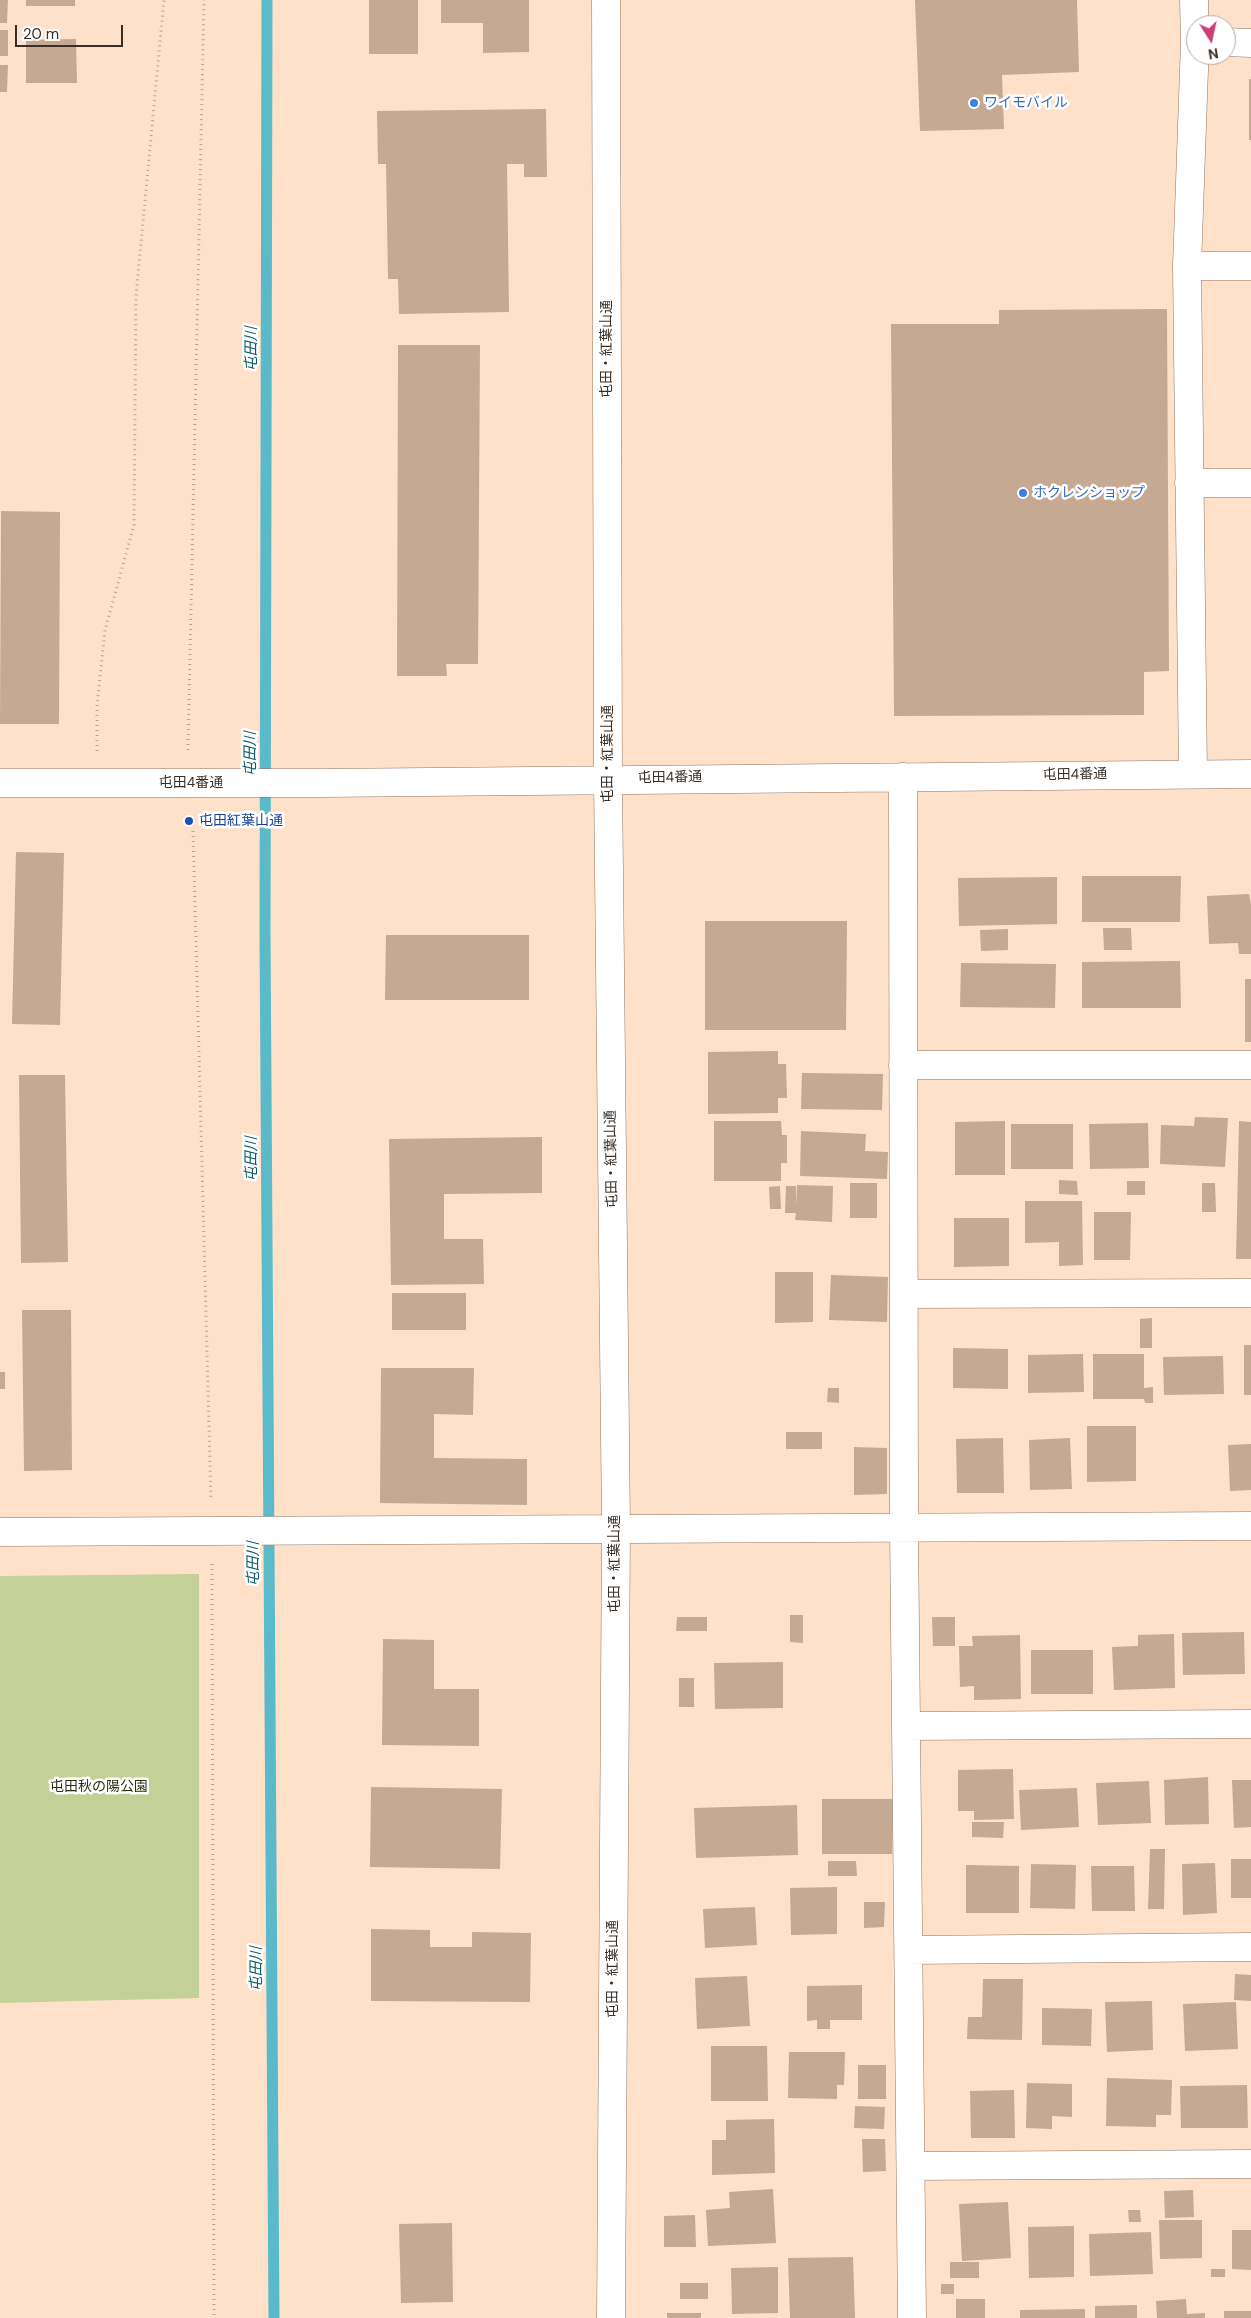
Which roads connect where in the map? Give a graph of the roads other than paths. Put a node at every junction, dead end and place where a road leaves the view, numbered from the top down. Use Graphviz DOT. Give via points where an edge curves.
graph roads {
  1 [pos="606,0"];
  2 [pos="1194,0"];
  3 [pos="1195,15"];
  4 [pos="1236,42"];
  5 [pos="1251,43"];
  6 [pos="1195,65"];
  7 [pos="1187,266"];
  8 [pos="1251,266"];
  9 [pos="1189,483"];
  10 [pos="1251,483"];
  11 [pos="1193,774"];
  12 [pos="1251,774"];
  13 [pos="903,776"];
  14 [pos="608,779"];
  15 [pos="0,783"];
  16 [pos="903,1065"];
  17 [pos="1251,1065"];
  18 [pos="1251,1293"];
  19 [pos="904,1294"];
  20 [pos="1251,1526"];
  21 [pos="904,1527"];
  22 [pos="616,1528"];
  23 [pos="0,1532"];
  24 [pos="1251,1724"];
  25 [pos="906,1726"];
  26 [pos="1251,1947"];
  27 [pos="908,1950"];
  28 [pos="1251,2164"];
  29 [pos="911,2166"];
  30 [pos="611,2318"];
  31 [pos="912,2318"];
  1 -- 14 [label="street, 屯田・紅葉山通"];
  2 -- 3 [label="street"];
  4 -- 5 [label="street"];
  6 -- 7 [label="street"];
  7 -- 8 [label="street"];
  7 -- 9 [label="street"];
  9 -- 10 [label="street"];
  9 -- 11 [label="street"];
  11 -- 12 [label="street, 屯田4番通"];
  11 -- 13 [label="street, 屯田4番通"];
  13 -- 14 [label="street, 屯田4番通"];
  13 -- 16 [label="street"];
  14 -- 15 [label="street, 屯田4番通"];
  14 -- 22 [label="street, 屯田・紅葉山通"];
  16 -- 17 [label="street"];
  16 -- 19 [label="street"];
  18 -- 19 [label="street"];
  19 -- 21 [label="street"];
  20 -- 21 [label="street"];
  21 -- 22 [label="street"];
  21 -- 25 [label="street"];
  22 -- 23 [label="street"];
  22 -- 30 [label="street, 屯田・紅葉山通"];
  24 -- 25 [label="street"];
  25 -- 27 [label="street"];
  26 -- 27 [label="street"];
  27 -- 29 [label="street"];
  28 -- 29 [label="street"];
  29 -- 31 [label="street"];
}
